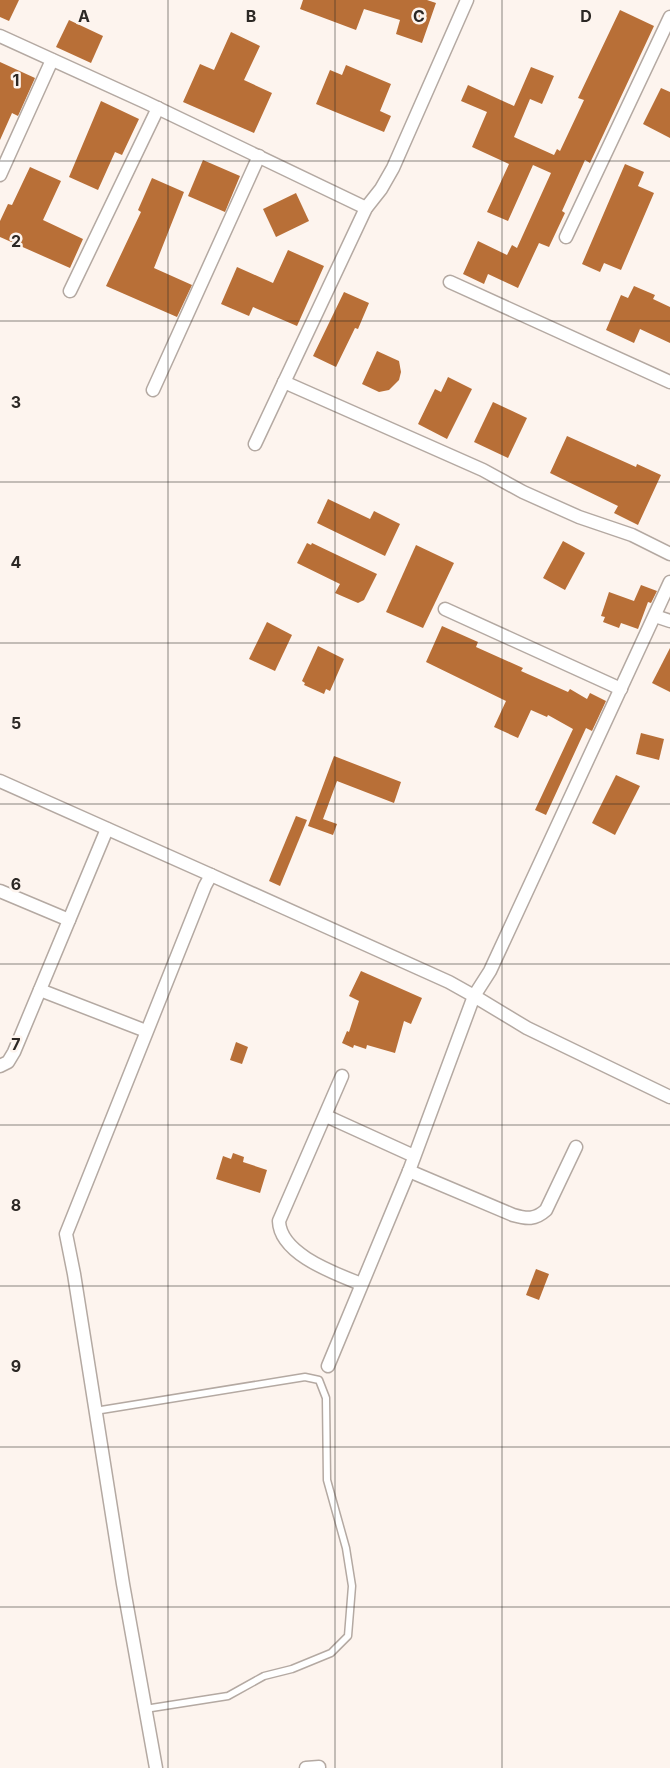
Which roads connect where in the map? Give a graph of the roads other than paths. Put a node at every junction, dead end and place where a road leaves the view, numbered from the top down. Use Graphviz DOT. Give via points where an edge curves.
graph roads {
  1 [pos="467,0"];
  2 [pos="670,17"];
  3 [pos="0,36"];
  4 [pos="52,60"];
  5 [pos="158,108"];
  6 [pos="259,156"];
  7 [pos="0,175"];
  8 [pos="366,208"];
  9 [pos="566,237"];
  10 [pos="450,282"];
  11 [pos="70,291"];
  12 [pos="284,382"];
  13 [pos="670,382"];
  14 [pos="153,390"];
  15 [pos="255,444"];
  16 [pos="670,554"];
  17 [pos="670,582"];
  18 [pos="446,609"];
  19 [pos="655,616"];
  20 [pos="670,621"];
  21 [pos="621,689"];
  22 [pos="0,780"];
  23 [pos="107,828"];
  24 [pos="211,875"];
  25 [pos="0,890"];
  26 [pos="69,920"];
  27 [pos="40,990"];
  28 [pos="474,996"];
  29 [pos="146,1031"];
  30 [pos="0,1066"];
  31 [pos="342,1076"];
  32 [pos="670,1097"];
  33 [pos="326,1116"];
  34 [pos="576,1147"];
  35 [pos="414,1156"];
  36 [pos="410,1172"];
  37 [pos="361,1284"];
  38 [pos="328,1366"];
  39 [pos="95,1411"];
  40 [pos="145,1710"];
  41 [pos="156,1768"];
  1 -- 8 [label="street" via="393,168"];
  2 -- 9 [label="street"];
  3 -- 4 [label="street"];
  4 -- 5 [label="street"];
  4 -- 7 [label="street"];
  5 -- 6 [label="street"];
  5 -- 11 [label="street"];
  6 -- 8 [label="street"];
  6 -- 14 [label="street"];
  8 -- 12 [label="street"];
  10 -- 13 [label="street"];
  12 -- 15 [label="street"];
  12 -- 16 [label="street" via="484,470 579,517 632,535"];
  17 -- 19 [label="street"];
  18 -- 21 [label="street"];
  19 -- 20 [label="street"];
  19 -- 21 [label="street"];
  21 -- 28 [label="street" via="490,971"];
  22 -- 23 [label="street"];
  23 -- 24 [label="street"];
  23 -- 26 [label="street"];
  24 -- 28 [label="street" via="450,982"];
  24 -- 29 [label="street"];
  25 -- 26 [label="street"];
  26 -- 27 [label="street"];
  27 -- 29 [label="street"];
  27 -- 30 [label="street" via="14,1052 8,1062"];
  28 -- 32 [label="street" via="528,1028"];
  28 -- 35 [label="street"];
  29 -- 39 [label="street" via="66,1234"];
  31 -- 33 [label="street"];
  33 -- 35 [label="street"];
  33 -- 37 [label="street" via="279,1220 280,1231 286,1241 309,1260"];
  34 -- 36 [label="street" via="546,1210 538,1218 513,1216"];
  35 -- 36 [label="street"];
  36 -- 37 [label="street"];
  37 -- 38 [label="street"];
  39 -- 40 [label="street"];
  39 -- 40 [label="lane" via="305,1377 319,1380 326,1398 327,1480 346,1548 352,1586 348,1636 332,1653 264,1676 228,1696"];
  40 -- 41 [label="street"];
}
